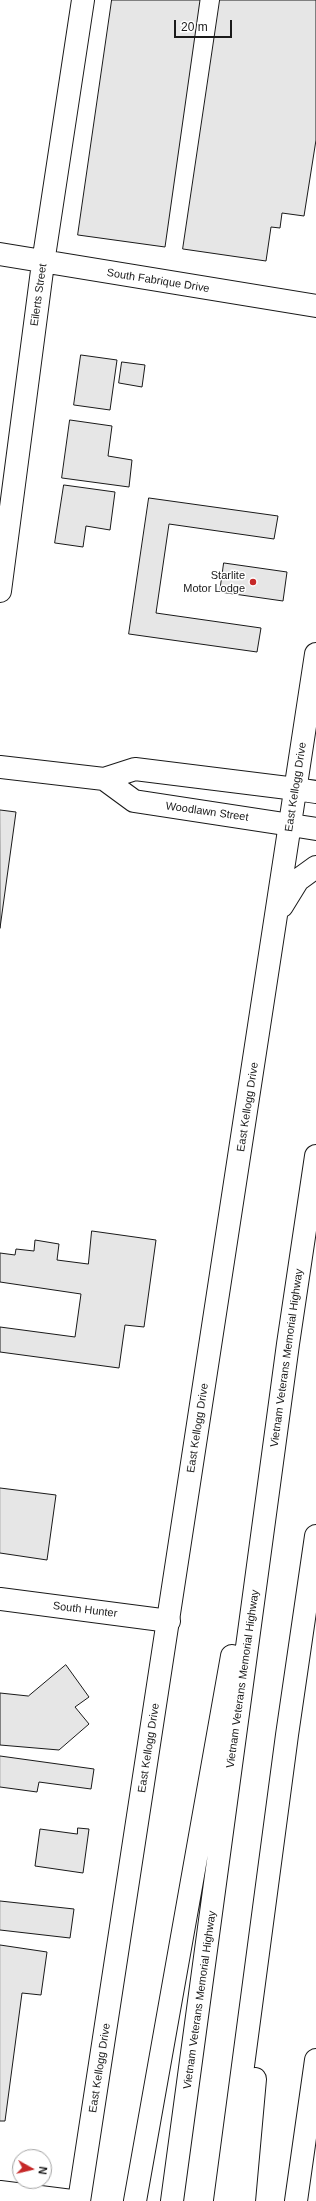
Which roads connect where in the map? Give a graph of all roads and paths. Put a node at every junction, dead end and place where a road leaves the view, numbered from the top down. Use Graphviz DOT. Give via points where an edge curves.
graph roads {
  1 [pos="83,0"];
  2 [pos="0,254"];
  3 [pos="43,263"];
  4 [pos="316,306"];
  5 [pos="0,591"];
  6 [pos="316,654"];
  7 [pos="310,701"];
  8 [pos="316,730"];
  9 [pos="0,768"];
  10 [pos="104,779"];
  11 [pos="306,791"];
  12 [pos="291,825"];
  13 [pos="316,829"];
  14 [pos="316,867"];
  15 [pos="278,912"];
  16 [pos="316,1156"];
  17 [pos="288,1344"];
  18 [pos="316,1536"];
  19 [pos="0,1599"];
  20 [pos="169,1621"];
  21 [pos="287,1735"];
  22 [pos="316,2060"];
  23 [pos="0,2192"];
  24 [pos="72,2201"];
  25 [pos="79,2201"];
  26 [pos="135,2201"];
  27 [pos="172,2201"];
  28 [pos="225,2201"];
  29 [pos="244,2201"];
  30 [pos="296,2201"];
  1 -- 3 [label="main road, Eilerts Street"];
  2 -- 3 [label="main road, South Fabrique Drive"];
  3 -- 4 [label="main road, South Fabrique Drive"];
  3 -- 5 [label="main road, Eilerts Street"];
  6 -- 7 [label="main road, East Kellogg Drive"];
  7 -- 8 [label="main road"];
  7 -- 11 [label="main road, East Kellogg Drive"];
  9 -- 10 [label="main road"];
  10 -- 11 [label="main road" via="135,769"];
  10 -- 12 [label="main road, Woodlawn Street" via="134,802"];
  11 -- 12 [label="main road, East Kellogg Drive"];
  12 -- 13 [label="main road, Woodlawn Street"];
  12 -- 15 [label="main road, East Kellogg Drive"];
  14 -- 15 [label="main road" via="298,880"];
  15 -- 20 [label="main road, East Kellogg Drive"];
  16 -- 17 [label="main road, Vietnam Veterans Memorial Highway"];
  17 -- 26 [label="main road"];
  17 -- 27 [label="main road, Vietnam Veterans Memorial Highway"];
  18 -- 21 [label="main road"];
  19 -- 20 [label="main road, South Hunter"];
  20 -- 25 [label="main road, East Kellogg Drive"];
  21 -- 28 [label="main road"];
  21 -- 29 [label="main road"];
  22 -- 30 [label="main road"];
  23 -- 24 [label="main road"];
}
